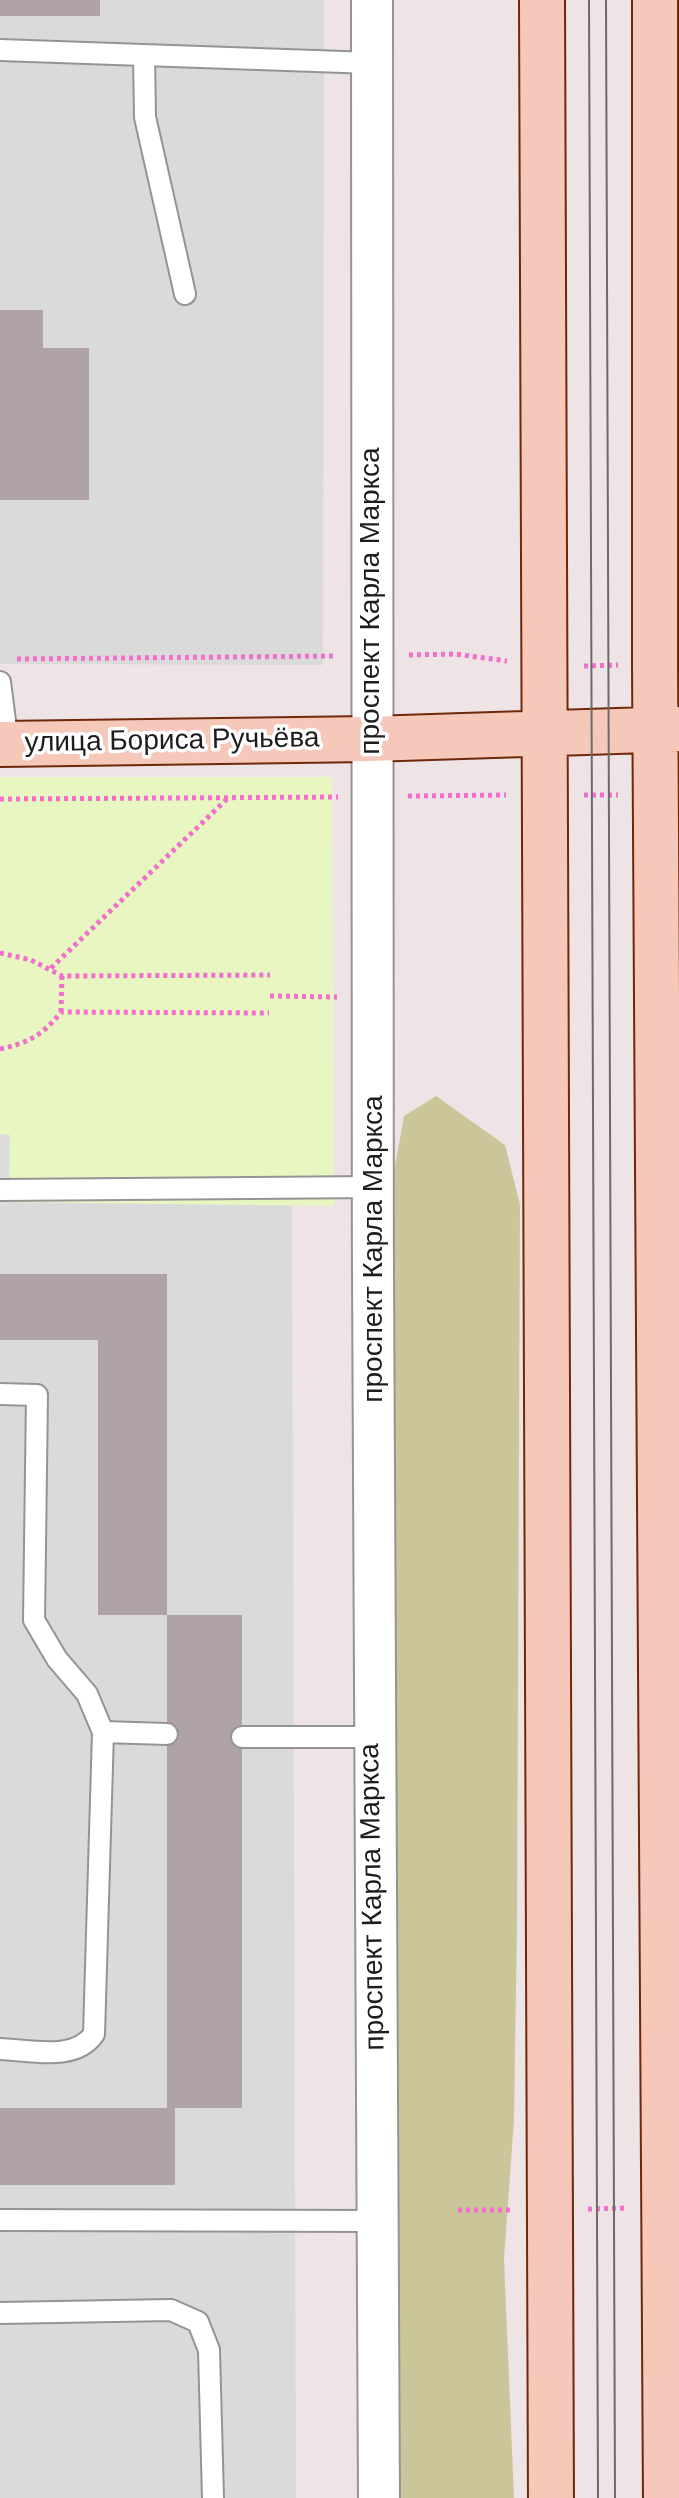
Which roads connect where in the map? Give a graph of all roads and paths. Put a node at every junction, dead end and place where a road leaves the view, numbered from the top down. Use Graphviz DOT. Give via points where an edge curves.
graph roads {
  1 [pos="372,0"];
  2 [pos="542,0"];
  3 [pos="655,0"];
  4 [pos="0,50"];
  5 [pos="144,56"];
  6 [pos="372,63"];
  7 [pos="185,294"];
  8 [pos="0,682"];
  9 [pos="667,729"];
  10 [pos="544,733"];
  11 [pos="370,739"];
  12 [pos="4,744"];
  13 [pos="228,798"];
  14 [pos="0,953"];
  15 [pos="51,968"];
  16 [pos="270,975"];
  17 [pos="62,976"];
  18 [pos="270,996"];
  19 [pos="373,997"];
  20 [pos="61,1012"];
  21 [pos="269,1013"];
  22 [pos="0,1049"];
  23 [pos="375,1187"];
  24 [pos="0,1190"];
  25 [pos="0,1394"];
  26 [pos="103,1732"];
  27 [pos="167,1734"];
  28 [pos="242,1737"];
  29 [pos="371,1737"];
  30 [pos="0,2049"];
  31 [pos="639,2208"];
  32 [pos="586,2209"];
  33 [pos="458,2210"];
  34 [pos="518,2210"];
  35 [pos="0,2220"];
  36 [pos="376,2221"];
  37 [pos="0,2313"];
  38 [pos="213,2498"];
  39 [pos="379,2498"];
  40 [pos="551,2498"];
  41 [pos="666,2498"];
  1 -- 6 [label="street, проспект Карла Маркса"];
  2 -- 10 [label="main road"];
  3 -- 9 [label="main road"];
  4 -- 5 [label="lane"];
  5 -- 6 [label="lane"];
  5 -- 7 [label="lane" via="145,117"];
  6 -- 11 [label="street, проспект Карла Маркса"];
  8 -- 12 [label="lane"];
  9 -- 10 [label="main road, улица Бориса Ручьёва"];
  9 -- 41 [label="main road"];
  10 -- 11 [label="main road, улица Бориса Ручьёва"];
  10 -- 40 [label="main road"];
  11 -- 12 [label="main road, улица Бориса Ручьёва"];
  11 -- 19 [label="street, проспект Карла Маркса"];
  13 -- 15 [label="path"];
  14 -- 15 [label="path"];
  15 -- 17 [label="path"];
  16 -- 17 [label="path"];
  17 -- 20 [label="path"];
  18 -- 19 [label="path"];
  19 -- 23 [label="street, проспект Карла Маркса"];
  20 -- 21 [label="path"];
  20 -- 22 [label="path" via="28,1043"];
  23 -- 24 [label="lane"];
  23 -- 29 [label="street, проспект Карла Маркса"];
  25 -- 26 [label="lane" via="37,1395 34,1620 57,1659 87,1694"];
  26 -- 27 [label="lane"];
  26 -- 30 [label="lane" via="94,2034 88,2044 67,2051"];
  28 -- 29 [label="lane"];
  29 -- 36 [label="street, проспект Карла Маркса"];
  31 -- 32 [label="path"];
  33 -- 34 [label="path"];
  35 -- 36 [label="lane"];
  36 -- 39 [label="street, проспект Карла Маркса"];
  37 -- 38 [label="lane" via="171,2310 198,2322 209,2350"];
}
